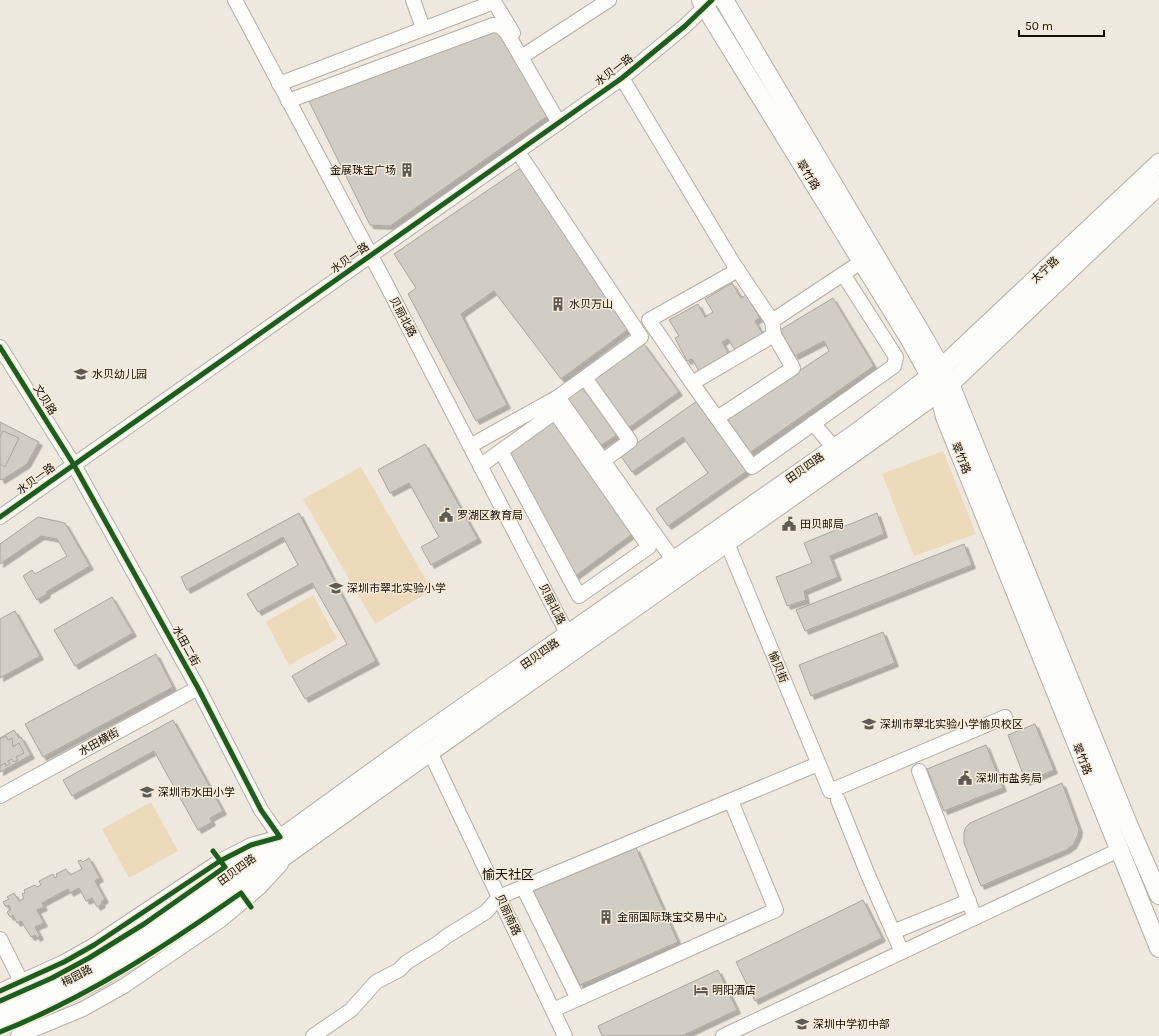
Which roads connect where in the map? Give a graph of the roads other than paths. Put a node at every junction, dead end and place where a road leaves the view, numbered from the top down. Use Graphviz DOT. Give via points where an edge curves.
graph roads {
  1 [pos="235,0"];
  2 [pos="413,0"];
  3 [pos="609,0"];
  4 [pos="724,0"];
  5 [pos="494,1"];
  6 [pos="706,2"];
  7 [pos="423,28"];
  8 [pos="526,54"];
  9 [pos="622,78"];
  10 [pos="279,84"];
  11 [pos="288,101"];
  12 [pos="562,121"];
  13 [pos="518,152"];
  14 [pos="1159,162"];
  15 [pos="1159,185"];
  16 [pos="371,256"];
  17 [pos="861,262"];
  18 [pos="738,270"];
  19 [pos="843,274"];
  20 [pos="772,321"];
  21 [pos="774,335"];
  22 [pos="0,347"];
  23 [pos="935,372"];
  24 [pos="585,378"];
  25 [pos="692,383"];
  26 [pos="944,388"];
  27 [pos="558,397"];
  28 [pos="717,418"];
  29 [pos="813,423"];
  30 [pos="864,437"];
  31 [pos="470,446"];
  32 [pos="834,448"];
  33 [pos="501,451"];
  34 [pos="604,460"];
  35 [pos="74,465"];
  36 [pos="480,466"];
  37 [pos="0,517"];
  38 [pos="727,543"];
  39 [pos="674,561"];
  40 [pos="568,635"];
  41 [pos="198,688"];
  42 [pos="1005,717"];
  43 [pos="430,752"];
  44 [pos="818,764"];
  45 [pos="919,771"];
  46 [pos="834,795"];
  47 [pos="0,796"];
  48 [pos="731,801"];
  49 [pos="285,844"];
  50 [pos="1119,850"];
  51 [pos="523,887"];
  52 [pos="1159,896"];
  53 [pos="499,897"];
  54 [pos="969,901"];
  55 [pos="975,918"];
  56 [pos="893,932"];
  57 [pos="154,938"];
  58 [pos="0,939"];
  59 [pos="1159,948"];
  60 [pos="902,952"];
  61 [pos="21,981"];
  62 [pos="0,991"];
  63 [pos="578,999"];
  64 [pos="553,1010"];
  65 [pos="0,1012"];
  66 [pos="0,1025"];
  67 [pos="18,1036"];
  68 [pos="313,1036"];
  69 [pos="565,1036"];
  70 [pos="723,1036"];
  1 -- 10 [label="street, 贝丽北路"];
  2 -- 7 [label="street"];
  3 -- 8 [label="street"];
  4 -- 23 [label="main road, 翠竹路"];
  5 -- 7 [label="street"];
  5 -- 8 [label="street"];
  6 -- 9 [label="street, 水贝一路" via="685,26"];
  6 -- 17 [label="main road, 翠竹路"];
  7 -- 10 [label="street"];
  8 -- 12 [label="street"];
  9 -- 12 [label="street, 水贝一路"];
  9 -- 18 [label="street"];
  10 -- 11 [label="street, 贝丽北路"];
  11 -- 12 [label="street" via="493,25 500,26 507,33"];
  11 -- 16 [label="street, 贝丽北路"];
  12 -- 13 [label="street, 水贝一路"];
  13 -- 16 [label="street, 水贝一路"];
  13 -- 24 [label="street" via="641,337"];
  14 -- 23 [label="main road, 太宁路"];
  15 -- 26 [label="main road, 太宁路"];
  16 -- 31 [label="street, 贝丽北路"];
  16 -- 35 [label="street, 水贝一路"];
  17 -- 19 [label="street"];
  17 -- 23 [label="main road, 翠竹路" via="909,338"];
  18 -- 20 [label="street"];
  18 -- 25 [label="street" via="649,320"];
  19 -- 20 [label="street"];
  19 -- 29 [label="street" via="896,357 894,366"];
  20 -- 21 [label="street"];
  21 -- 25 [label="street"];
  21 -- 28 [label="street" via="792,368"];
  22 -- 35 [label="street, 文贝路"];
  23 -- 26 [label="main road, 翠竹路"];
  23 -- 30 [label="main road, 田贝四路"];
  24 -- 27 [label="street"];
  24 -- 34 [label="street" via="630,441"];
  25 -- 28 [label="street"];
  26 -- 30 [label="main road, 田贝四路"];
  26 -- 50 [label="main road, 翠竹路" via="948,425"];
  26 -- 52 [label="main road, 翠竹路"];
  27 -- 31 [label="street"];
  27 -- 34 [label="street"];
  28 -- 29 [label="street" via="752,467"];
  29 -- 32 [label="street"];
  30 -- 32 [label="main road, 田贝四路"];
  30 -- 38 [label="main road, 田贝四路"];
  31 -- 36 [label="street, 贝丽北路"];
  32 -- 39 [label="main road, 田贝四路"];
  33 -- 33 [label="street" via="555,412 649,548 579,596"];
  33 -- 36 [label="street"];
  34 -- 39 [label="street"];
  35 -- 37 [label="street, 水贝一路"];
  35 -- 41 [label="street, 水田二街"];
  36 -- 40 [label="street, 贝丽北路"];
  38 -- 43 [label="main road, 田贝四路"];
  38 -- 44 [label="street, 愉贝街"];
  39 -- 40 [label="main road, 田贝四路"];
  40 -- 49 [label="main road, 田贝四路"];
  41 -- 47 [label="street, 水田横街"];
  41 -- 49 [label="street, 水田二街" via="261,810"];
  42 -- 46 [label="street"];
  43 -- 49 [label="main road, 田贝四路"];
  43 -- 53 [label="street, 贝丽南路"];
  44 -- 46 [label="street, 愉贝街"];
  44 -- 48 [label="street"];
  45 -- 54 [label="street"];
  46 -- 56 [label="street, 愉贝街"];
  48 -- 51 [label="street"];
  48 -- 63 [label="street" via="776,910"];
  49 -- 57 [label="main road, 田贝四路"];
  49 -- 61 [label="street" via="251,845 220,861 94,945"];
  49 -- 67 [label="street" via="274,873 221,920 124,986 83,1009"];
  50 -- 55 [label="street"];
  50 -- 59 [label="main road, 翠竹路"];
  51 -- 53 [label="street"];
  51 -- 63 [label="street"];
  53 -- 64 [label="street, 贝丽南路"];
  53 -- 68 [label="street" via="486,912 407,962 399,970 376,982 351,1010"];
  54 -- 55 [label="street"];
  54 -- 56 [label="street"];
  55 -- 60 [label="street"];
  56 -- 60 [label="street, 愉贝街"];
  57 -- 65 [label="main road, 梅园路"];
  57 -- 66 [label="main road, 梅园路" via="98,979"];
  58 -- 61 [label="street"];
  60 -- 70 [label="street"];
  61 -- 62 [label="street"];
  63 -- 64 [label="street"];
  64 -- 69 [label="street, 贝丽南路"];
}
